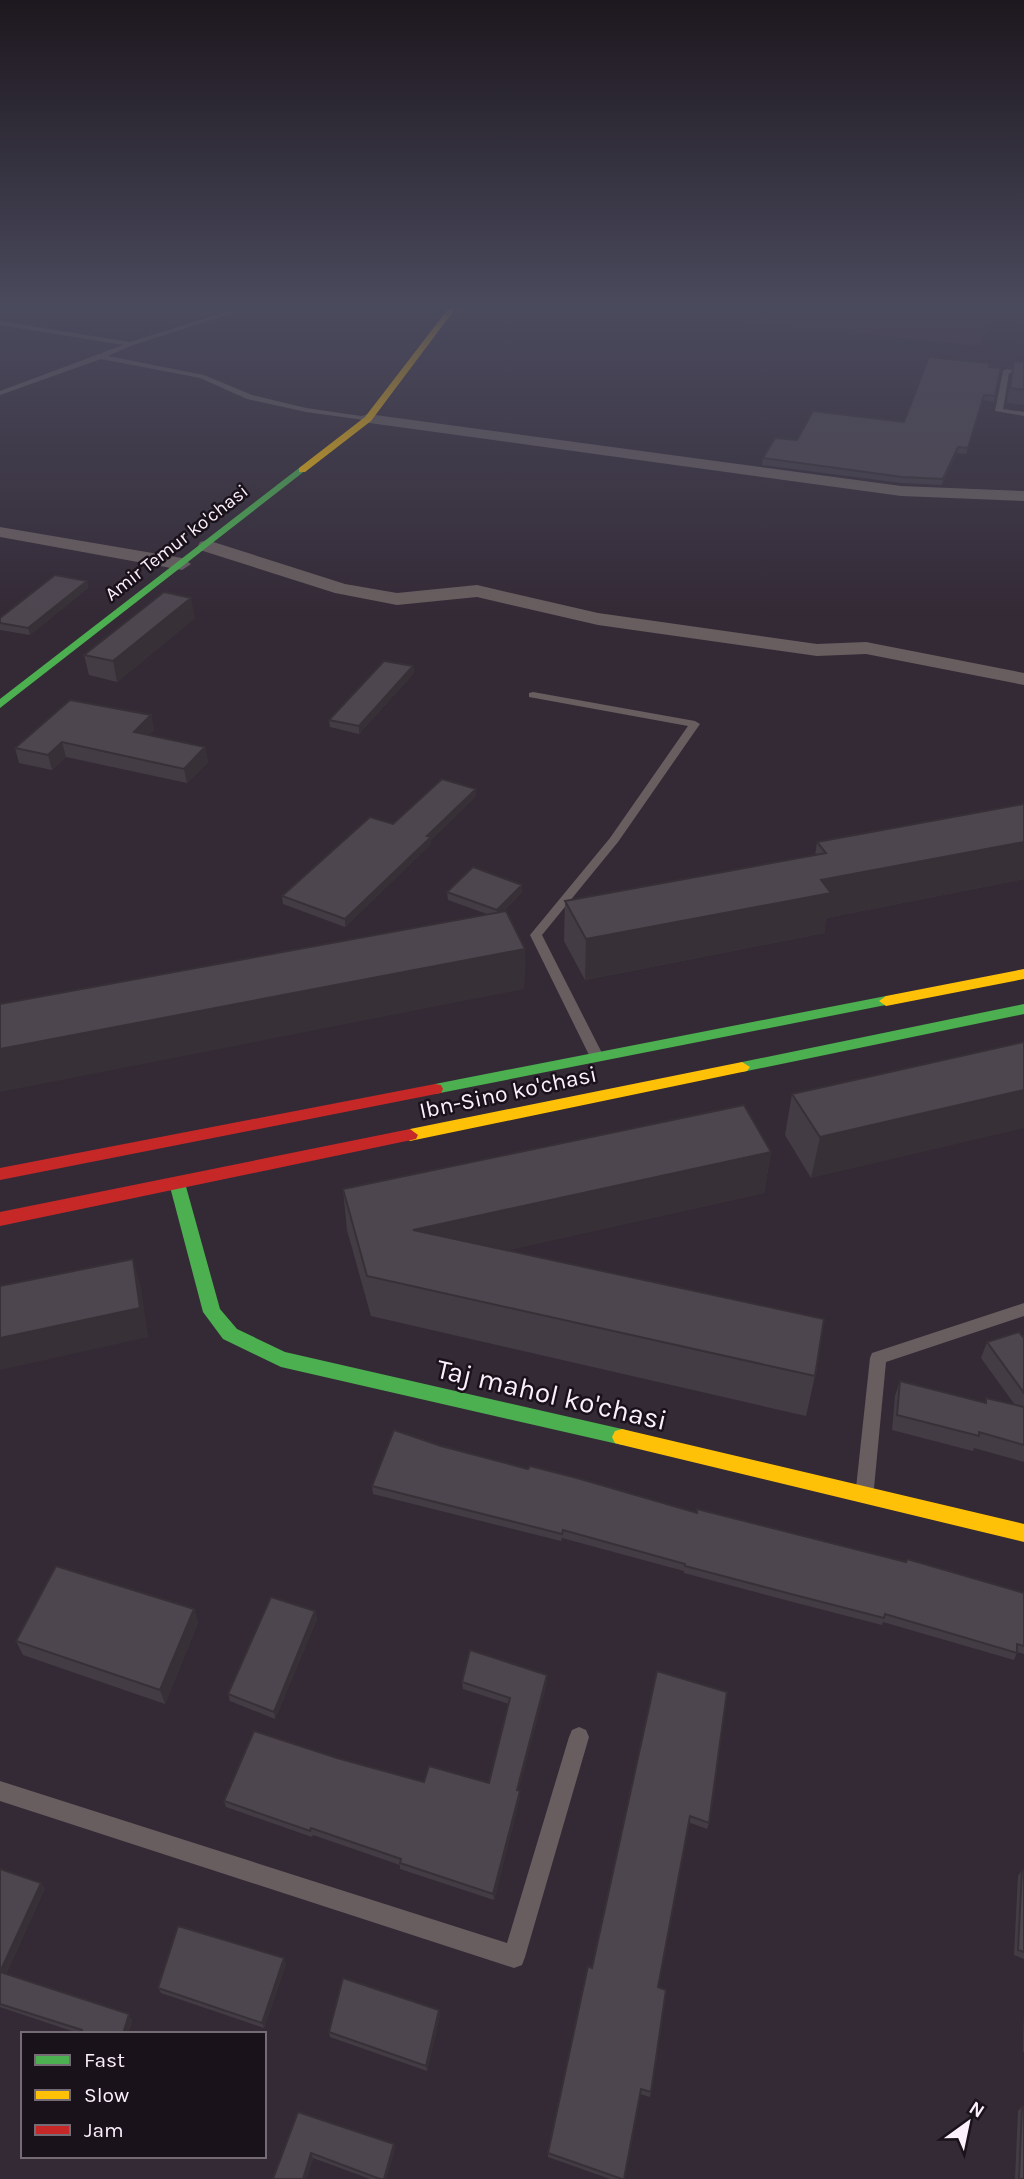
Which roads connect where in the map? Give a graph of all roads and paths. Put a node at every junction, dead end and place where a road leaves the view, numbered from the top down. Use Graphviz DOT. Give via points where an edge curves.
graph roads {
  1 [pos="319,411"];
  2 [pos="374,411"];
  3 [pos="999,411"];
  4 [pos="1024,414"];
  5 [pos="368,419"];
  6 [pos="1024,496"];
  7 [pos="0,532"];
  8 [pos="207,546"];
  9 [pos="182,564"];
  10 [pos="1024,680"];
  11 [pos="533,695"];
  12 [pos="0,705"];
  13 [pos="1024,974"];
  14 [pos="1024,1009"];
  15 [pos="597,1057"];
  16 [pos="0,1174"];
  17 [pos="177,1183"];
  18 [pos="0,1219"];
  19 [pos="1024,1309"];
  20 [pos="864,1493"];
  21 [pos="1024,1533"];
  22 [pos="579,1737"];
  23 [pos="2,1796"];
  1 -- 5 [label="lane"];
  2 -- 5 [label="main road, Amir Temur ko'chasi"];
  3 -- 4 [label="lane"];
  5 -- 6 [label="street" via="901,491"];
  5 -- 8 [label="main road, Amir Temur ko'chasi"];
  7 -- 9 [label="street"];
  8 -- 9 [label="main road, Amir Temur ko'chasi"];
  8 -- 10 [label="street" via="342,589 397,599 477,591 598,620 817,650 866,648"];
  9 -- 12 [label="main road, Amir Temur ko'chasi"];
  11 -- 15 [label="lane" via="695,724 614,840 536,935"];
  13 -- 15 [label="main road, Ibn-Sino ko'chasi"];
  14 -- 17 [label="main road, Ibn-Sino ko'chasi"];
  15 -- 16 [label="main road, Ibn-Sino ko'chasi"];
  17 -- 18 [label="main road, Ibn-Sino ko'chasi"];
  17 -- 20 [label="main road, Taj mahol ko'chasi" via="212,1312 230,1334 281,1359"];
  19 -- 20 [label="lane" via="878,1358"];
  20 -- 21 [label="main road, Taj mahol ko'chasi"];
  22 -- 23 [label="lane" via="514,1957"];
}
